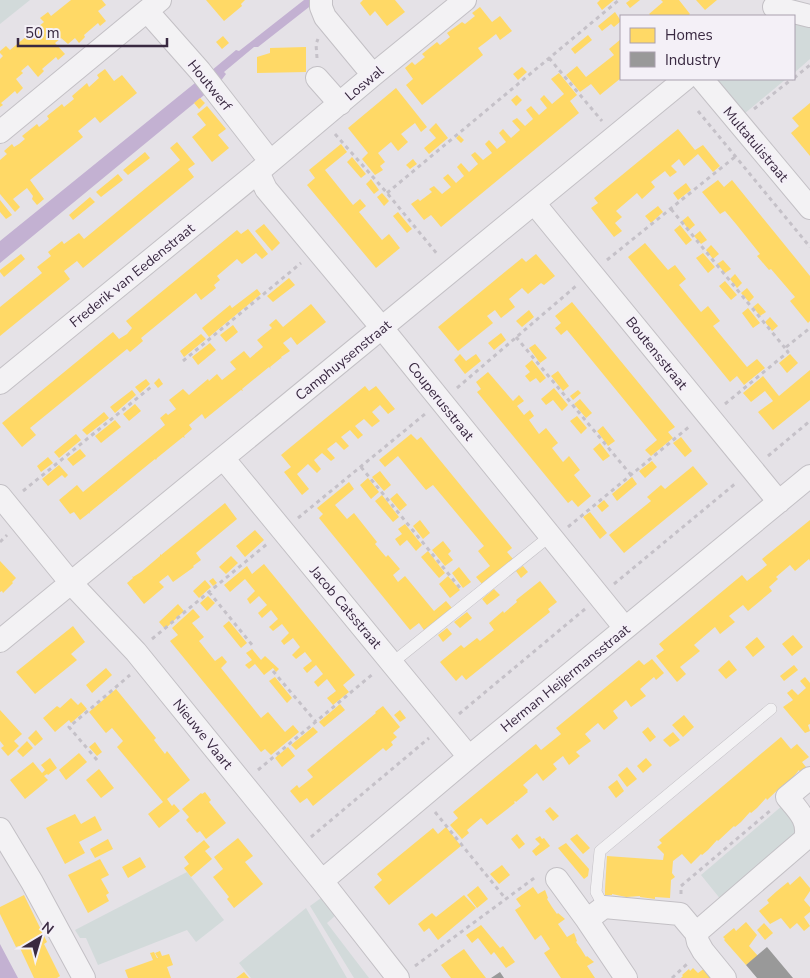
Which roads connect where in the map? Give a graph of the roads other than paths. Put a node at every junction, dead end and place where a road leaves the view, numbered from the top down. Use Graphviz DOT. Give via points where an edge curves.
graph roads {
  1 [pos="465,0"];
  2 [pos="154,5"];
  3 [pos="322,8"];
  4 [pos="772,8"];
  5 [pos="810,16"];
  6 [pos="373,75"];
  7 [pos="317,78"];
  8 [pos="703,80"];
  9 [pos="681,82"];
  10 [pos="340,104"];
  11 [pos="0,132"];
  12 [pos="264,166"];
  13 [pos="534,203"];
  14 [pos="810,208"];
  15 [pos="382,328"];
  16 [pos="0,383"];
  17 [pos="223,458"];
  18 [pos="810,476"];
  19 [pos="3,500"];
  20 [pos="779,502"];
  21 [pos="552,538"];
  22 [pos="71,583"];
  23 [pos="625,628"];
  24 [pos="0,641"];
  25 [pos="391,662"];
  26 [pos="771,709"];
  27 [pos="469,756"];
  28 [pos="799,787"];
  29 [pos="809,822"];
  30 [pos="0,829"];
  31 [pos="557,878"];
  32 [pos="322,880"];
  33 [pos="596,913"];
  34 [pos="696,933"];
  35 [pos="406,972"];
  36 [pos="84,978"];
  37 [pos="626,978"];
  38 [pos="725,978"];
  1 -- 6 [label="street, Loswal"];
  2 -- 11 [label="street, Houtwerf"];
  2 -- 12 [label="street, Houtwerf"];
  3 -- 6 [label="street"];
  4 -- 5 [label="street"];
  6 -- 10 [label="street, Loswal"];
  7 -- 10 [label="street"];
  8 -- 14 [label="street, Multatulistraat"];
  9 -- 13 [label="street, Camphuysenstraat"];
  10 -- 12 [label="street, Loswal"];
  12 -- 15 [label="street, Couperusstraat" via="266,189"];
  12 -- 16 [label="street, Frederik van Eedenstraat"];
  13 -- 15 [label="street, Camphuysenstraat"];
  13 -- 20 [label="street, Boutensstraat"];
  15 -- 17 [label="street, Camphuysenstraat"];
  15 -- 21 [label="street, Couperusstraat"];
  17 -- 22 [label="street, Camphuysenstraat"];
  17 -- 25 [label="street, Jacob Catsstraat"];
  18 -- 20 [label="street, Herman Heijermansstraat"];
  19 -- 22 [label="street, Nieuwe Vaart"];
  20 -- 23 [label="street, Herman Heijermansstraat"];
  21 -- 23 [label="street, Couperusstraat"];
  21 -- 25 [label="lane"];
  22 -- 24 [label="street, Camphuysenstraat"];
  22 -- 32 [label="street, Nieuwe Vaart" via="144,663"];
  23 -- 27 [label="street, Herman Heijermansstraat"];
  25 -- 27 [label="street, Jacob Catsstraat"];
  26 -- 33 [label="lane" via="600,851"];
  27 -- 32 [label="street, Herman Heijermansstraat"];
  28 -- 29 [label="street"];
  29 -- 34 [label="street" via="805,839"];
  30 -- 36 [label="street"];
  31 -- 33 [label="street"];
  32 -- 35 [label="street, Nieuwe Vaart"];
  33 -- 34 [label="street" via="680,914"];
  33 -- 37 [label="street"];
  34 -- 38 [label="street" via="703,951"];
}
